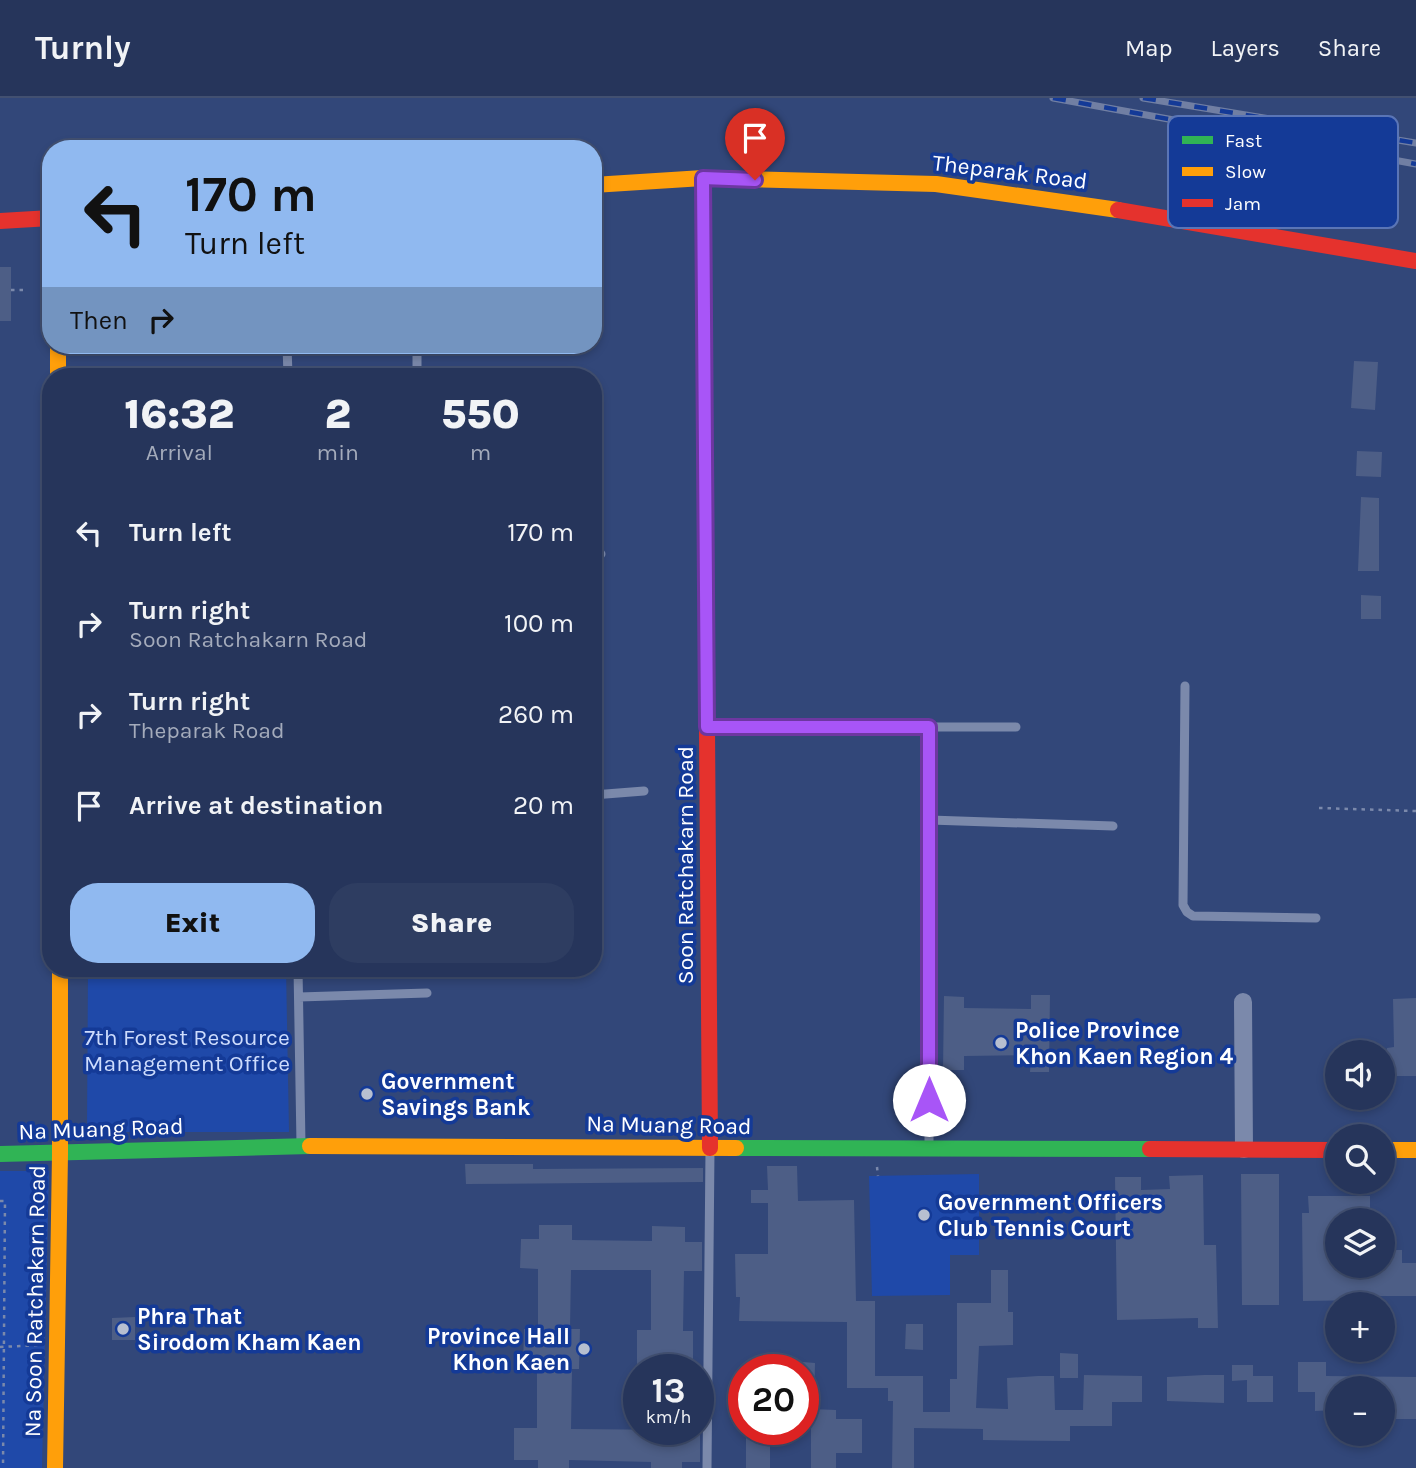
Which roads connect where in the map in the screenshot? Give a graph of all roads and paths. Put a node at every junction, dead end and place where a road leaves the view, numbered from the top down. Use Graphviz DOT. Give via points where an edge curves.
graph roads {
  1 [pos="703,178"];
  2 [pos="602,184"];
  3 [pos="42,219"];
  4 [pos="1168,219"];
  5 [pos="0,221"];
  6 [pos="1222,228"];
  7 [pos="1416,261"];
  8 [pos="11,290"];
  9 [pos="26,290"];
  10 [pos="1185,686"];
  11 [pos="707,727"];
  12 [pos="929,727"];
  13 [pos="1016,727"];
  14 [pos="644,791"];
  15 [pos="602,794"];
  16 [pos="1319,808"];
  17 [pos="1416,811"];
  18 [pos="930,820"];
  19 [pos="1113,826"];
  20 [pos="1316,918"];
  21 [pos="60,977"];
  22 [pos="298,977"];
  23 [pos="427,993"];
  24 [pos="299,997"];
  25 [pos="1242,1002"];
  26 [pos="301,1146"];
  27 [pos="710,1148"];
  28 [pos="1244,1149"];
  29 [pos="929,1150"];
  30 [pos="1325,1150"];
  31 [pos="1395,1150"];
  32 [pos="1416,1150"];
  33 [pos="0,1154"];
  34 [pos="60,1154"];
  35 [pos="0,1201"];
  36 [pos="57,1345"];
  37 [pos="2,1346"];
  38 [pos="3,1468"];
  39 [pos="55,1468"];
  40 [pos="707,1468"];
  1 -- 2 [label="street, Theparak Road"];
  1 -- 4 [label="street, Theparak Road" via="936,184"];
  1 -- 11 [label="street, Soon Ratchakarn Road"];
  3 -- 5 [label="street"];
  6 -- 7 [label="street, Theparak Road"];
  8 -- 9 [label="path"];
  10 -- 20 [label="lane" via="1187,912 1194,916"];
  11 -- 12 [label="lane"];
  11 -- 27 [label="street, Soon Ratchakarn Road"];
  12 -- 13 [label="lane"];
  12 -- 18 [label="lane"];
  14 -- 15 [label="lane"];
  16 -- 17 [label="path"];
  18 -- 19 [label="lane"];
  18 -- 29 [label="lane"];
  21 -- 34 [label="street, Na Soon Ratchakarn Road"];
  22 -- 24 [label="lane"];
  23 -- 24 [label="lane"];
  24 -- 26 [label="lane"];
  25 -- 28 [label="street"];
  26 -- 27 [label="street, Na Muang Road"];
  26 -- 34 [label="street, Na Muang Road"];
  27 -- 29 [label="street, Na Muang Road"];
  27 -- 40 [label="lane, Soon Ratchakarn Road"];
  28 -- 29 [label="street, Na Muang Road"];
  28 -- 30 [label="street, Na Muang Road"];
  31 -- 32 [label="street"];
  33 -- 34 [label="street, Na Muang Road"];
  34 -- 36 [label="street, Na Soon Ratchakarn Road"];
  35 -- 37 [label="path" via="5,1201"];
  36 -- 37 [label="path"];
  36 -- 39 [label="street, Na Soon Ratchakarn Road"];
  37 -- 38 [label="path"];
}
